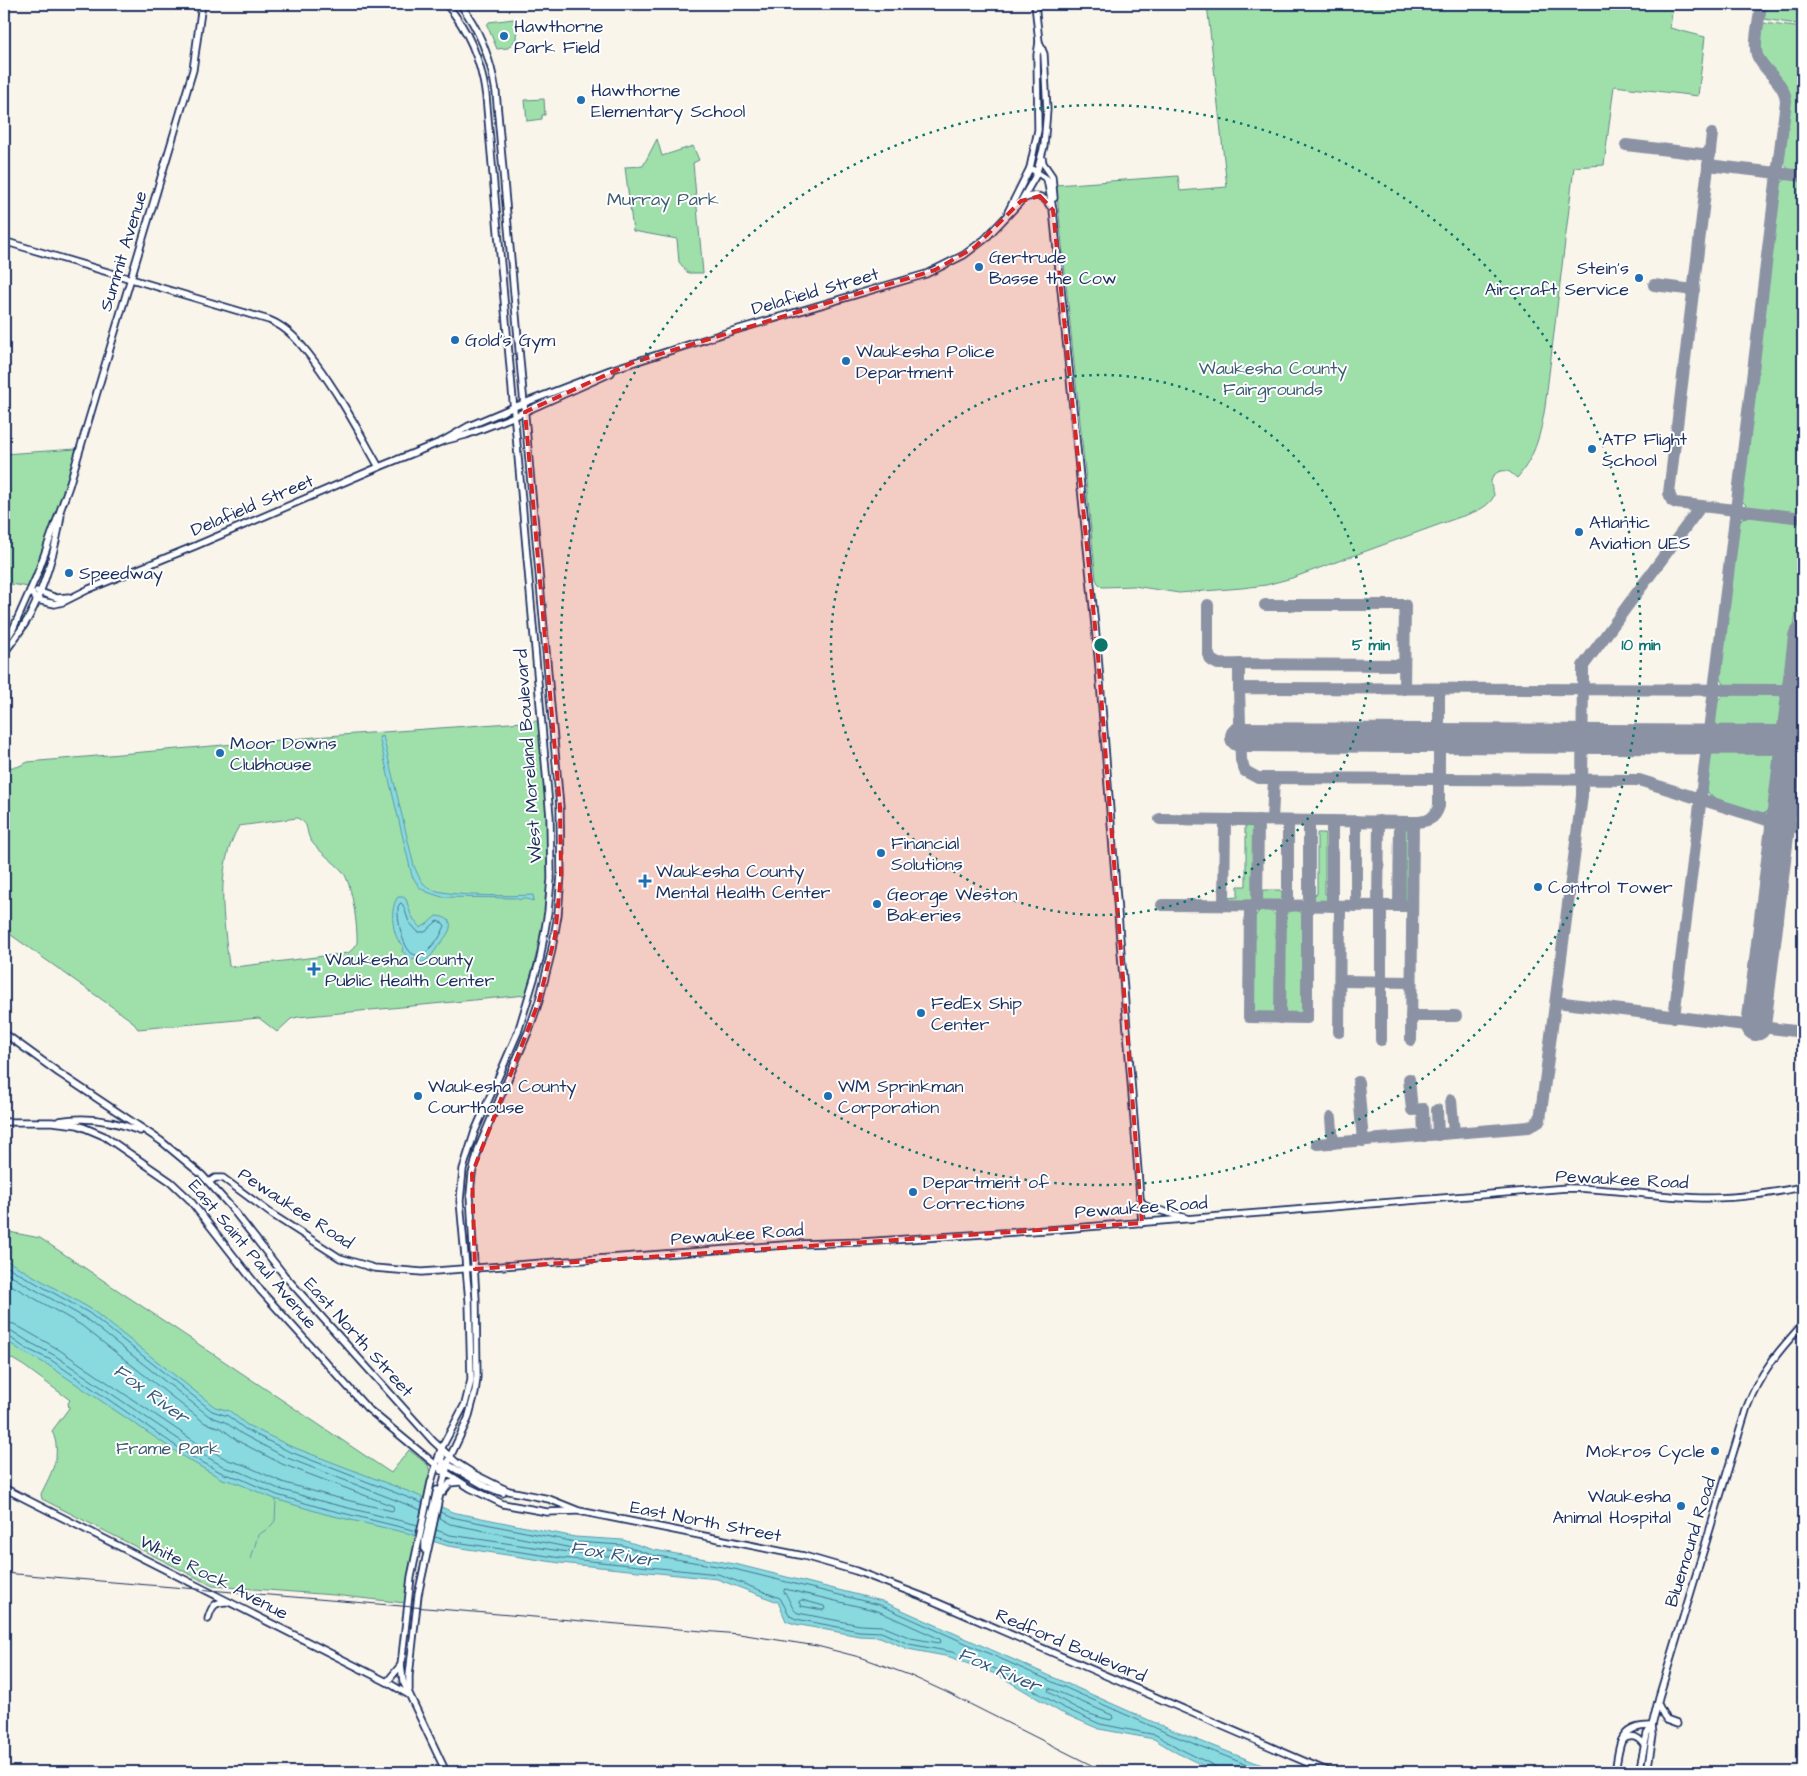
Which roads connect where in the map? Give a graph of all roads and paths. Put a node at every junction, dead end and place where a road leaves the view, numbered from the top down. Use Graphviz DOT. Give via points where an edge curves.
graph roads {
  1 [pos="202,4"];
  2 [pos="446,4"];
  3 [pos="460,4"];
  4 [pos="1035,4"];
  5 [pos="1039,42"];
  6 [pos="1042,153"];
  7 [pos="503,159"];
  8 [pos="492,160"];
  9 [pos="1030,168"];
  10 [pos="1037,170"];
  11 [pos="1052,182"];
  12 [pos="1022,199"];
  13 [pos="1053,210"];
  14 [pos="1004,218"];
  15 [pos="4,243"];
  16 [pos="131,279"];
  17 [pos="519,342"];
  18 [pos="509,343"];
  19 [pos="522,374"];
  20 [pos="512,376"];
  21 [pos="590,380"];
  22 [pos="546,395"];
  23 [pos="549,401"];
  24 [pos="524,404"];
  25 [pos="514,407"];
  26 [pos="525,412"];
  27 [pos="515,416"];
  28 [pos="489,418"];
  29 [pos="493,425"];
  30 [pos="469,426"];
  31 [pos="472,433"];
  32 [pos="443,441"];
  33 [pos="528,453"];
  34 [pos="518,454"];
  35 [pos="379,467"];
  36 [pos="531,478"];
  37 [pos="521,479"];
  38 [pos="62,505"];
  39 [pos="536,534"];
  40 [pos="526,535"];
  41 [pos="541,589"];
  42 [pos="531,590"];
  43 [pos="30,591"];
  44 [pos="40,591"];
  45 [pos="74,596"];
  46 [pos="37,600"];
  47 [pos="545,636"];
  48 [pos="534,637"];
  49 [pos="4,643"];
  50 [pos="4,653"];
  51 [pos="558,787"];
  52 [pos="548,788"];
  53 [pos="551,879"];
  54 [pos="561,880"];
  55 [pos="524,1014"];
  56 [pos="533,1017"];
  57 [pos="4,1033"];
  58 [pos="4,1122"];
  59 [pos="52,1122"];
  60 [pos="149,1134"];
  61 [pos="461,1180"];
  62 [pos="471,1181"];
  63 [pos="208,1182"];
  64 [pos="1803,1187"];
  65 [pos="1139,1199"];
  66 [pos="1188,1219"];
  67 [pos="1142,1222"];
  68 [pos="462,1235"];
  69 [pos="473,1235"];
  70 [pos="475,1269"];
  71 [pos="465,1270"];
  72 [pos="1803,1324"];
  73 [pos="441,1449"];
  74 [pos="450,1457"];
  75 [pos="435,1464"];
  76 [pos="444,1467"];
  77 [pos="460,1482"];
  78 [pos="4,1488"];
  79 [pos="521,1494"];
  80 [pos="437,1498"];
  81 [pos="579,1511"];
  82 [pos="798,1555"];
  83 [pos="230,1602"];
  84 [pos="208,1620"];
  85 [pos="404,1634"];
  86 [pos="413,1635"];
  87 [pos="401,1665"];
  88 [pos="387,1682"];
  89 [pos="409,1695"];
  90 [pos="1658,1702"];
  91 [pos="1677,1724"];
  92 [pos="1652,1726"];
  93 [pos="1622,1740"];
  94 [pos="1644,1745"];
  95 [pos="446,1772"];
  96 [pos="1329,1772"];
  97 [pos="1615,1772"];
  98 [pos="1639,1772"];
  99 [pos="1647,1772"];
  1 -- 16 [label="street, Summit Avenue" via="193,70"];
  2 -- 8 [label="street, West Moreland Boulevard" via="465,30 479,62"];
  3 -- 7 [label="street, West Moreland Boulevard" via="481,40 491,68"];
  4 -- 5 [label="street"];
  5 -- 6 [label="street, Delafield Street" via="1044,54 1046,94"];
  5 -- 9 [label="street, Delafield Street" via="1038,130"];
  6 -- 10 [label="street, Delafield Street"];
  6 -- 11 [label="street"];
  7 -- 8 [label="street"];
  7 -- 17 [label="street, West Moreland Boulevard"];
  8 -- 18 [label="street, West Moreland Boulevard"];
  9 -- 10 [label="street"];
  9 -- 14 [label="street, Delafield Street"];
  10 -- 11 [label="street" via="1048,175"];
  10 -- 12 [label="street, Delafield Street"];
  10 -- 13 [label="street" via="1047,179"];
  11 -- 13 [label="street"];
  12 -- 13 [label="street" via="1040,196"];
  12 -- 14 [label="street, Delafield Street"];
  13 -- 65 [label="street" via="1098,662"];
  14 -- 21 [label="street, Delafield Street" via="975,247 935,270 697,342"];
  15 -- 16 [label="street"];
  16 -- 35 [label="street" via="283,327 332,384"];
  16 -- 38 [label="street, Summit Avenue"];
  17 -- 18 [label="street"];
  17 -- 19 [label="street, West Moreland Boulevard"];
  18 -- 20 [label="street, West Moreland Boulevard"];
  19 -- 20 [label="street"];
  19 -- 24 [label="street, West Moreland Boulevard"];
  20 -- 25 [label="street, West Moreland Boulevard"];
  21 -- 22 [label="street, Delafield Street"];
  21 -- 23 [label="street, Delafield Street"];
  22 -- 23 [label="street"];
  22 -- 24 [label="street, Delafield Street"];
  23 -- 26 [label="street, Delafield Street"];
  24 -- 25 [label="street, Delafield Street"];
  24 -- 26 [label="street, West Moreland Boulevard"];
  25 -- 27 [label="street, West Moreland Boulevard"];
  25 -- 28 [label="street, Delafield Street"];
  26 -- 27 [label="street, Delafield Street"];
  26 -- 33 [label="street, West Moreland Boulevard"];
  27 -- 29 [label="street, Delafield Street"];
  27 -- 34 [label="street, West Moreland Boulevard"];
  28 -- 29 [label="street"];
  28 -- 30 [label="street, Delafield Street"];
  29 -- 31 [label="street, Delafield Street"];
  30 -- 31 [label="street"];
  30 -- 32 [label="street, Delafield Street"];
  31 -- 32 [label="street, Delafield Street"];
  32 -- 35 [label="street, Delafield Street"];
  33 -- 34 [label="street"];
  33 -- 36 [label="street, West Moreland Boulevard"];
  34 -- 37 [label="street, West Moreland Boulevard"];
  35 -- 45 [label="street, Delafield Street"];
  36 -- 37 [label="street"];
  36 -- 39 [label="street, West Moreland Boulevard"];
  37 -- 40 [label="street, West Moreland Boulevard"];
  38 -- 43 [label="street, Summit Avenue"];
  38 -- 44 [label="street, Summit Avenue" via="60,524"];
  39 -- 40 [label="street"];
  39 -- 41 [label="street, West Moreland Boulevard"];
  40 -- 42 [label="street, West Moreland Boulevard"];
  41 -- 42 [label="street"];
  41 -- 47 [label="street, West Moreland Boulevard"];
  42 -- 48 [label="street, West Moreland Boulevard"];
  43 -- 44 [label="street, Delafield Street"];
  43 -- 46 [label="street"];
  43 -- 49 [label="street"];
  44 -- 45 [label="street, Delafield Street" via="57,598"];
  44 -- 46 [label="street, Summit Avenue"];
  45 -- 46 [label="street, Delafield Street" via="59,603"];
  46 -- 50 [label="street"];
  47 -- 48 [label="street"];
  47 -- 51 [label="street, West Moreland Boulevard"];
  48 -- 52 [label="street, West Moreland Boulevard"];
  51 -- 52 [label="street"];
  51 -- 54 [label="street, West Moreland Boulevard"];
  52 -- 53 [label="street, West Moreland Boulevard"];
  53 -- 54 [label="street"];
  53 -- 55 [label="street, West Moreland Boulevard" via="540,960"];
  54 -- 56 [label="street, West Moreland Boulevard" via="551,954"];
  55 -- 56 [label="street"];
  55 -- 61 [label="street, West Moreland Boulevard" via="468,1149"];
  56 -- 62 [label="street, West Moreland Boulevard" via="480,1147"];
  57 -- 60 [label="street, East North Street"];
  58 -- 59 [label="street, East Saint Paul Avenue"];
  59 -- 60 [label="street, East North Street" via="94,1119"];
  59 -- 75 [label="street, East Saint Paul Avenue" via="95,1131 179,1189 262,1291 366,1408"];
  60 -- 63 [label="street, East North Street"];
  61 -- 62 [label="street"];
  61 -- 68 [label="street, West Moreland Boulevard"];
  62 -- 69 [label="street, West Moreland Boulevard"];
  63 -- 71 [label="street, Pewaukee Road" via="223,1178 290,1227 350,1262 411,1272"];
  63 -- 73 [label="street, East North Street" via="284,1275"];
  64 -- 66 [label="street, Pewaukee Road" via="1752,1197 1706,1198 1567,1188"];
  65 -- 66 [label="street" via="1145,1206"];
  65 -- 67 [label="street"];
  66 -- 67 [label="street, Pewaukee Road"];
  67 -- 70 [label="street, Pewaukee Road"];
  68 -- 69 [label="street"];
  68 -- 71 [label="street, West Moreland Boulevard"];
  69 -- 70 [label="street, West Moreland Boulevard"];
  70 -- 71 [label="street, Pewaukee Road"];
  70 -- 74 [label="street, West Moreland Boulevard" via="475,1393 468,1418"];
  71 -- 73 [label="street, West Moreland Boulevard" via="472,1380 465,1404"];
  72 -- 90 [label="street, Bluemound Road" via="1770,1362 1749,1401"];
  73 -- 74 [label="street, East North Street"];
  73 -- 75 [label="street, West Moreland Boulevard"];
  73 -- 76 [label="street"];
  74 -- 76 [label="street, West Moreland Boulevard"];
  74 -- 79 [label="street, East North Street" via="488,1482"];
  75 -- 76 [label="street"];
  75 -- 85 [label="street, West Moreland Boulevard" via="411,1577"];
  76 -- 77 [label="street, East North Street"];
  76 -- 79 [label="street" via="506,1494"];
  76 -- 80 [label="street, West Moreland Boulevard"];
  77 -- 80 [label="street" via="450,1483"];
  77 -- 81 [label="street, East North Street" via="512,1506 547,1512"];
  78 -- 83 [label="street, White Rock Avenue"];
  79 -- 81 [label="street, East North Street" via="549,1499"];
  80 -- 86 [label="street, West Moreland Boulevard"];
  81 -- 82 [label="street, East North Street"];
  82 -- 96 [label="street, Redford Boulevard" via="899,1587"];
  83 -- 84 [label="street" via="214,1605"];
  83 -- 88 [label="street, White Rock Avenue"];
  85 -- 86 [label="street"];
  85 -- 87 [label="street, West Moreland Boulevard"];
  86 -- 89 [label="street, West Moreland Boulevard"];
  87 -- 88 [label="street"];
  87 -- 89 [label="street, West Moreland Boulevard"];
  88 -- 89 [label="street, White Rock Avenue"];
  89 -- 95 [label="street, West Moreland Boulevard"];
  90 -- 91 [label="street" via="1666,1720"];
  90 -- 92 [label="street, Bluemound Road"];
  92 -- 93 [label="street" via="1632,1728"];
  92 -- 94 [label="street, Bluemound Road"];
  92 -- 99 [label="street, Bluemound Road"];
  93 -- 94 [label="street" via="1633,1736"];
  93 -- 97 [label="street"];
  94 -- 98 [label="street, Bluemound Road"];
}
